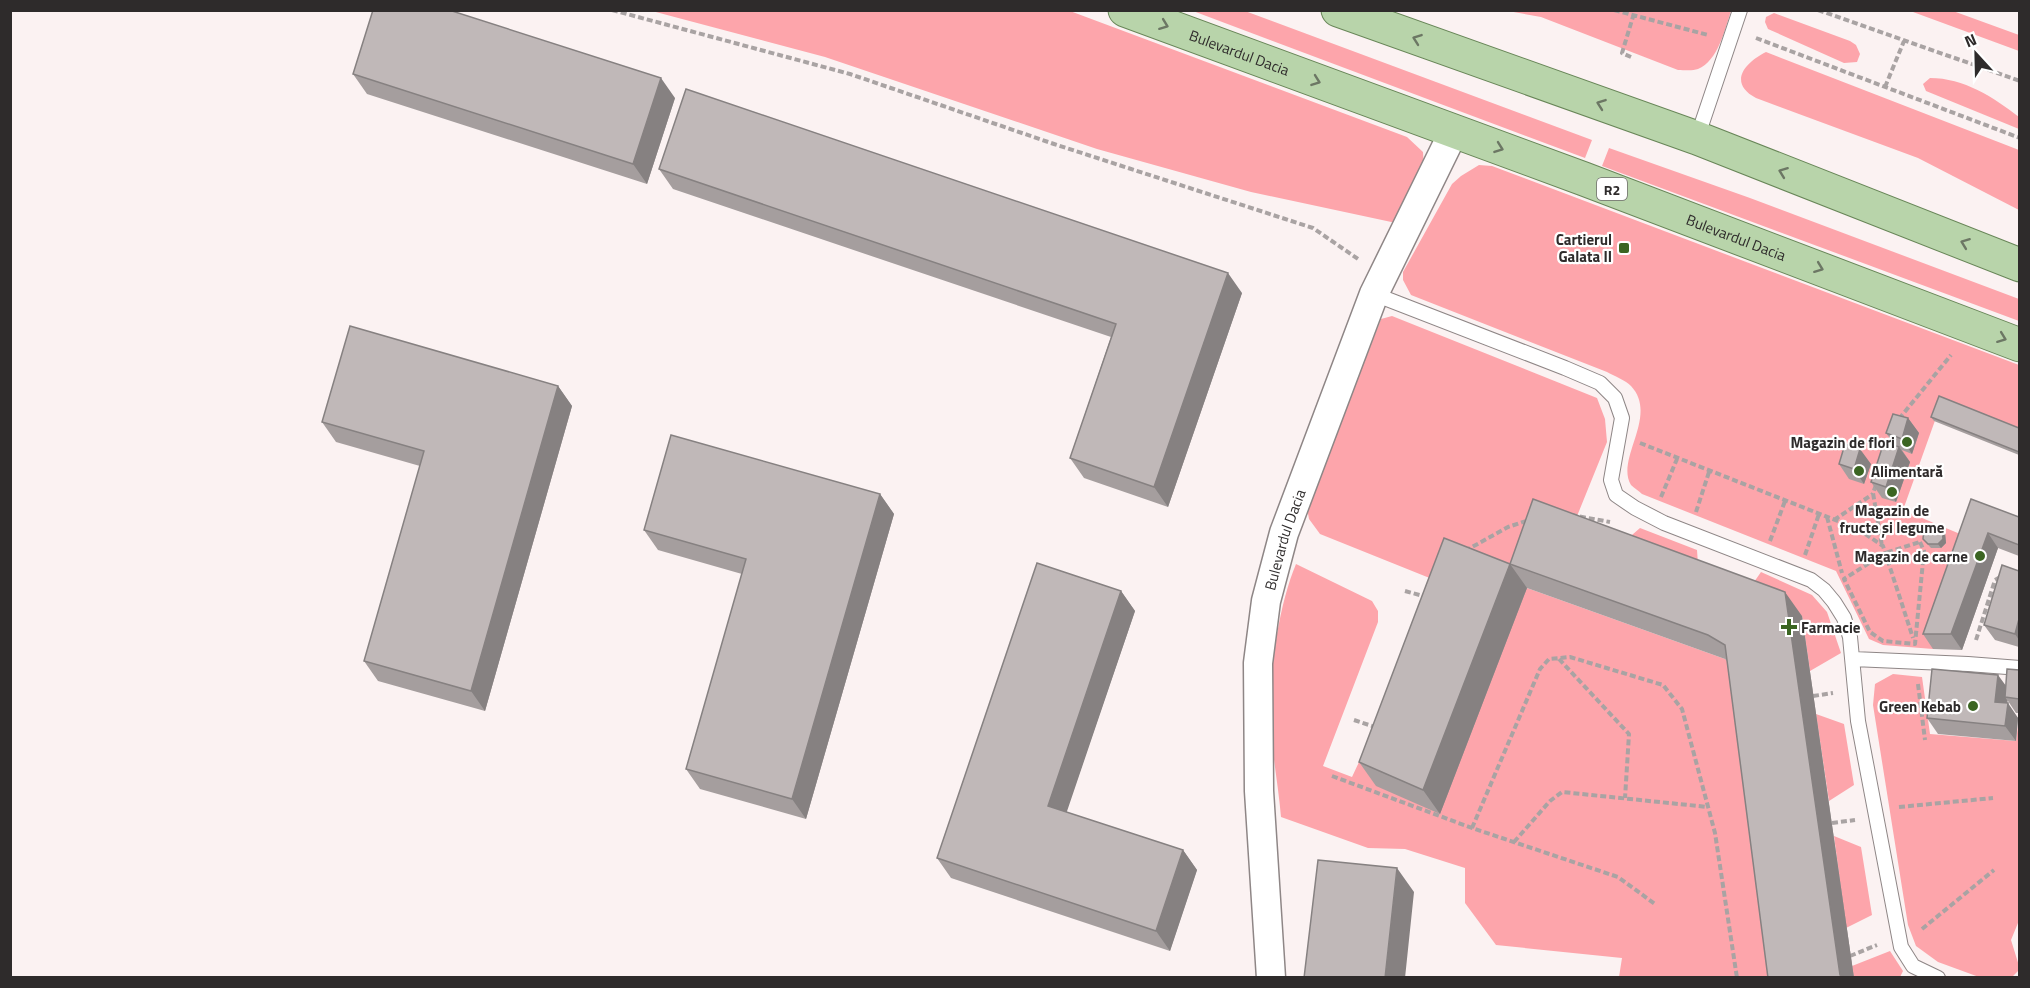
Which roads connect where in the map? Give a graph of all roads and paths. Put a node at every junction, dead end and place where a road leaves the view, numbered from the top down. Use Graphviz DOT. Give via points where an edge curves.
graph roads {
  1 [pos="612,10"];
  2 [pos="1125,10"];
  3 [pos="1338,10"];
  4 [pos="1614,10"];
  5 [pos="1740,10"];
  6 [pos="1818,10"];
  7 [pos="1634,13"];
  8 [pos="1731,35"];
  9 [pos="1904,40"];
  10 [pos="1630,57"];
  11 [pos="2019,81"];
  12 [pos="1885,87"];
  13 [pos="1454,131"];
  14 [pos="1697,138"];
  15 [pos="2019,138"];
  16 [pos="2019,265"];
  17 [pos="1379,285"];
  18 [pos="2019,345"];
  19 [pos="1954,352"];
  20 [pos="1898,421"];
  21 [pos="1619,435"];
  22 [pos="1677,459"];
  23 [pos="1709,472"];
  24 [pos="1877,483"];
  25 [pos="1873,493"];
  26 [pos="1785,501"];
  27 [pos="1819,514"];
  28 [pos="1564,515"];
  29 [pos="1652,517"];
  30 [pos="1827,517"];
  31 [pos="1535,518"];
  32 [pos="1834,520"];
  33 [pos="1610,522"];
  34 [pos="1689,533"];
  35 [pos="1883,546"];
  36 [pos="1885,553"];
  37 [pos="1457,555"];
  38 [pos="1762,561"];
  39 [pos="1798,575"];
  40 [pos="2004,575"];
  41 [pos="1844,579"];
  42 [pos="1405,591"];
  43 [pos="1436,600"];
  44 [pos="1915,644"];
  45 [pos="1559,658"];
  46 [pos="1853,659"];
  47 [pos="1918,662"];
  48 [pos="1968,664"];
  49 [pos="2019,668"];
  50 [pos="1354,720"];
  51 [pos="1385,731"];
  52 [pos="1925,740"];
  53 [pos="1332,777"];
  54 [pos="1625,798"];
  55 [pos="1993,798"];
  56 [pos="1708,807"];
  57 [pos="1874,810"];
  58 [pos="1472,828"];
  59 [pos="1514,842"];
  60 [pos="1994,870"];
  61 [pos="1655,904"];
  62 [pos="1900,947"];
  63 [pos="1271,978"];
  64 [pos="1737,978"];
  65 [pos="1938,978"];
  1 -- 17 [label="path" via="850,74 1313,228"];
  2 -- 13 [label="main road, Bulevardul Dacia / R2, one-way"];
  14 -- 3 [label="main road, one-way"];
  4 -- 7 [label="path"];
  5 -- 8 [label="lane"];
  6 -- 9 [label="path"];
  7 -- 8 [label="path"];
  7 -- 10 [label="path" via="1622,53"];
  8 -- 12 [label="path"];
  8 -- 14 [label="lane"];
  9 -- 11 [label="path"];
  9 -- 12 [label="path"];
  12 -- 15 [label="path"];
  13 -- 17 [label="street, Bulevardul Dacia"];
  13 -- 18 [label="main road, Bulevardul Dacia / R2, one-way"];
  16 -- 14 [label="main road, one-way"];
  17 -- 21 [label="lane" via="1600,383 1615,398 1622,417"];
  17 -- 63 [label="street, Bulevardul Dacia" via="1284,533 1266,601 1258,663 1259,791"];
  19 -- 20 [label="path"];
  21 -- 22 [label="path"];
  21 -- 29 [label="lane" via="1611,480 1616,495"];
  22 -- 23 [label="path"];
  22 -- 29 [label="path"];
  23 -- 26 [label="path"];
  23 -- 34 [label="path"];
  24 -- 25 [label="path"];
  25 -- 32 [label="path"];
  25 -- 35 [label="path"];
  26 -- 27 [label="path"];
  26 -- 38 [label="path"];
  27 -- 30 [label="path"];
  27 -- 39 [label="path"];
  28 -- 33 [label="path"];
  29 -- 34 [label="lane"];
  30 -- 32 [label="path"];
  30 -- 41 [label="path"];
  31 -- 37 [label="path" via="1508,527"];
  32 -- 35 [label="path" via="1858,529"];
  34 -- 38 [label="lane"];
  35 -- 36 [label="path"];
  36 -- 41 [label="path"];
  36 -- 44 [label="path"];
  36 -- 44 [label="path" via="1920,542 1924,551"];
  38 -- 39 [label="lane"];
  39 -- 46 [label="lane" via="1811,580 1834,602 1844,618"];
  40 -- 48 [label="path" via="1995,580"];
  41 -- 44 [label="path" via="1870,632 1883,641"];
  42 -- 43 [label="path"];
  44 -- 47 [label="path"];
  45 -- 54 [label="path" via="1629,734"];
  45 -- 56 [label="path" via="1570,657 1663,685 1682,709"];
  45 -- 58 [label="path" via="1549,659 1540,669"];
  46 -- 47 [label="lane"];
  46 -- 57 [label="lane" via="1858,721"];
  47 -- 48 [label="lane"];
  47 -- 52 [label="path"];
  48 -- 49 [label="lane"];
  50 -- 51 [label="path"];
  53 -- 58 [label="path"];
  54 -- 56 [label="path"];
  54 -- 59 [label="path" via="1562,792"];
  55 -- 57 [label="path"];
  56 -- 64 [label="path"];
  57 -- 62 [label="lane"];
  58 -- 59 [label="path"];
  59 -- 61 [label="path" via="1618,877"];
  60 -- 62 [label="path"];
  62 -- 65 [label="lane" via="1913,966"];
}
